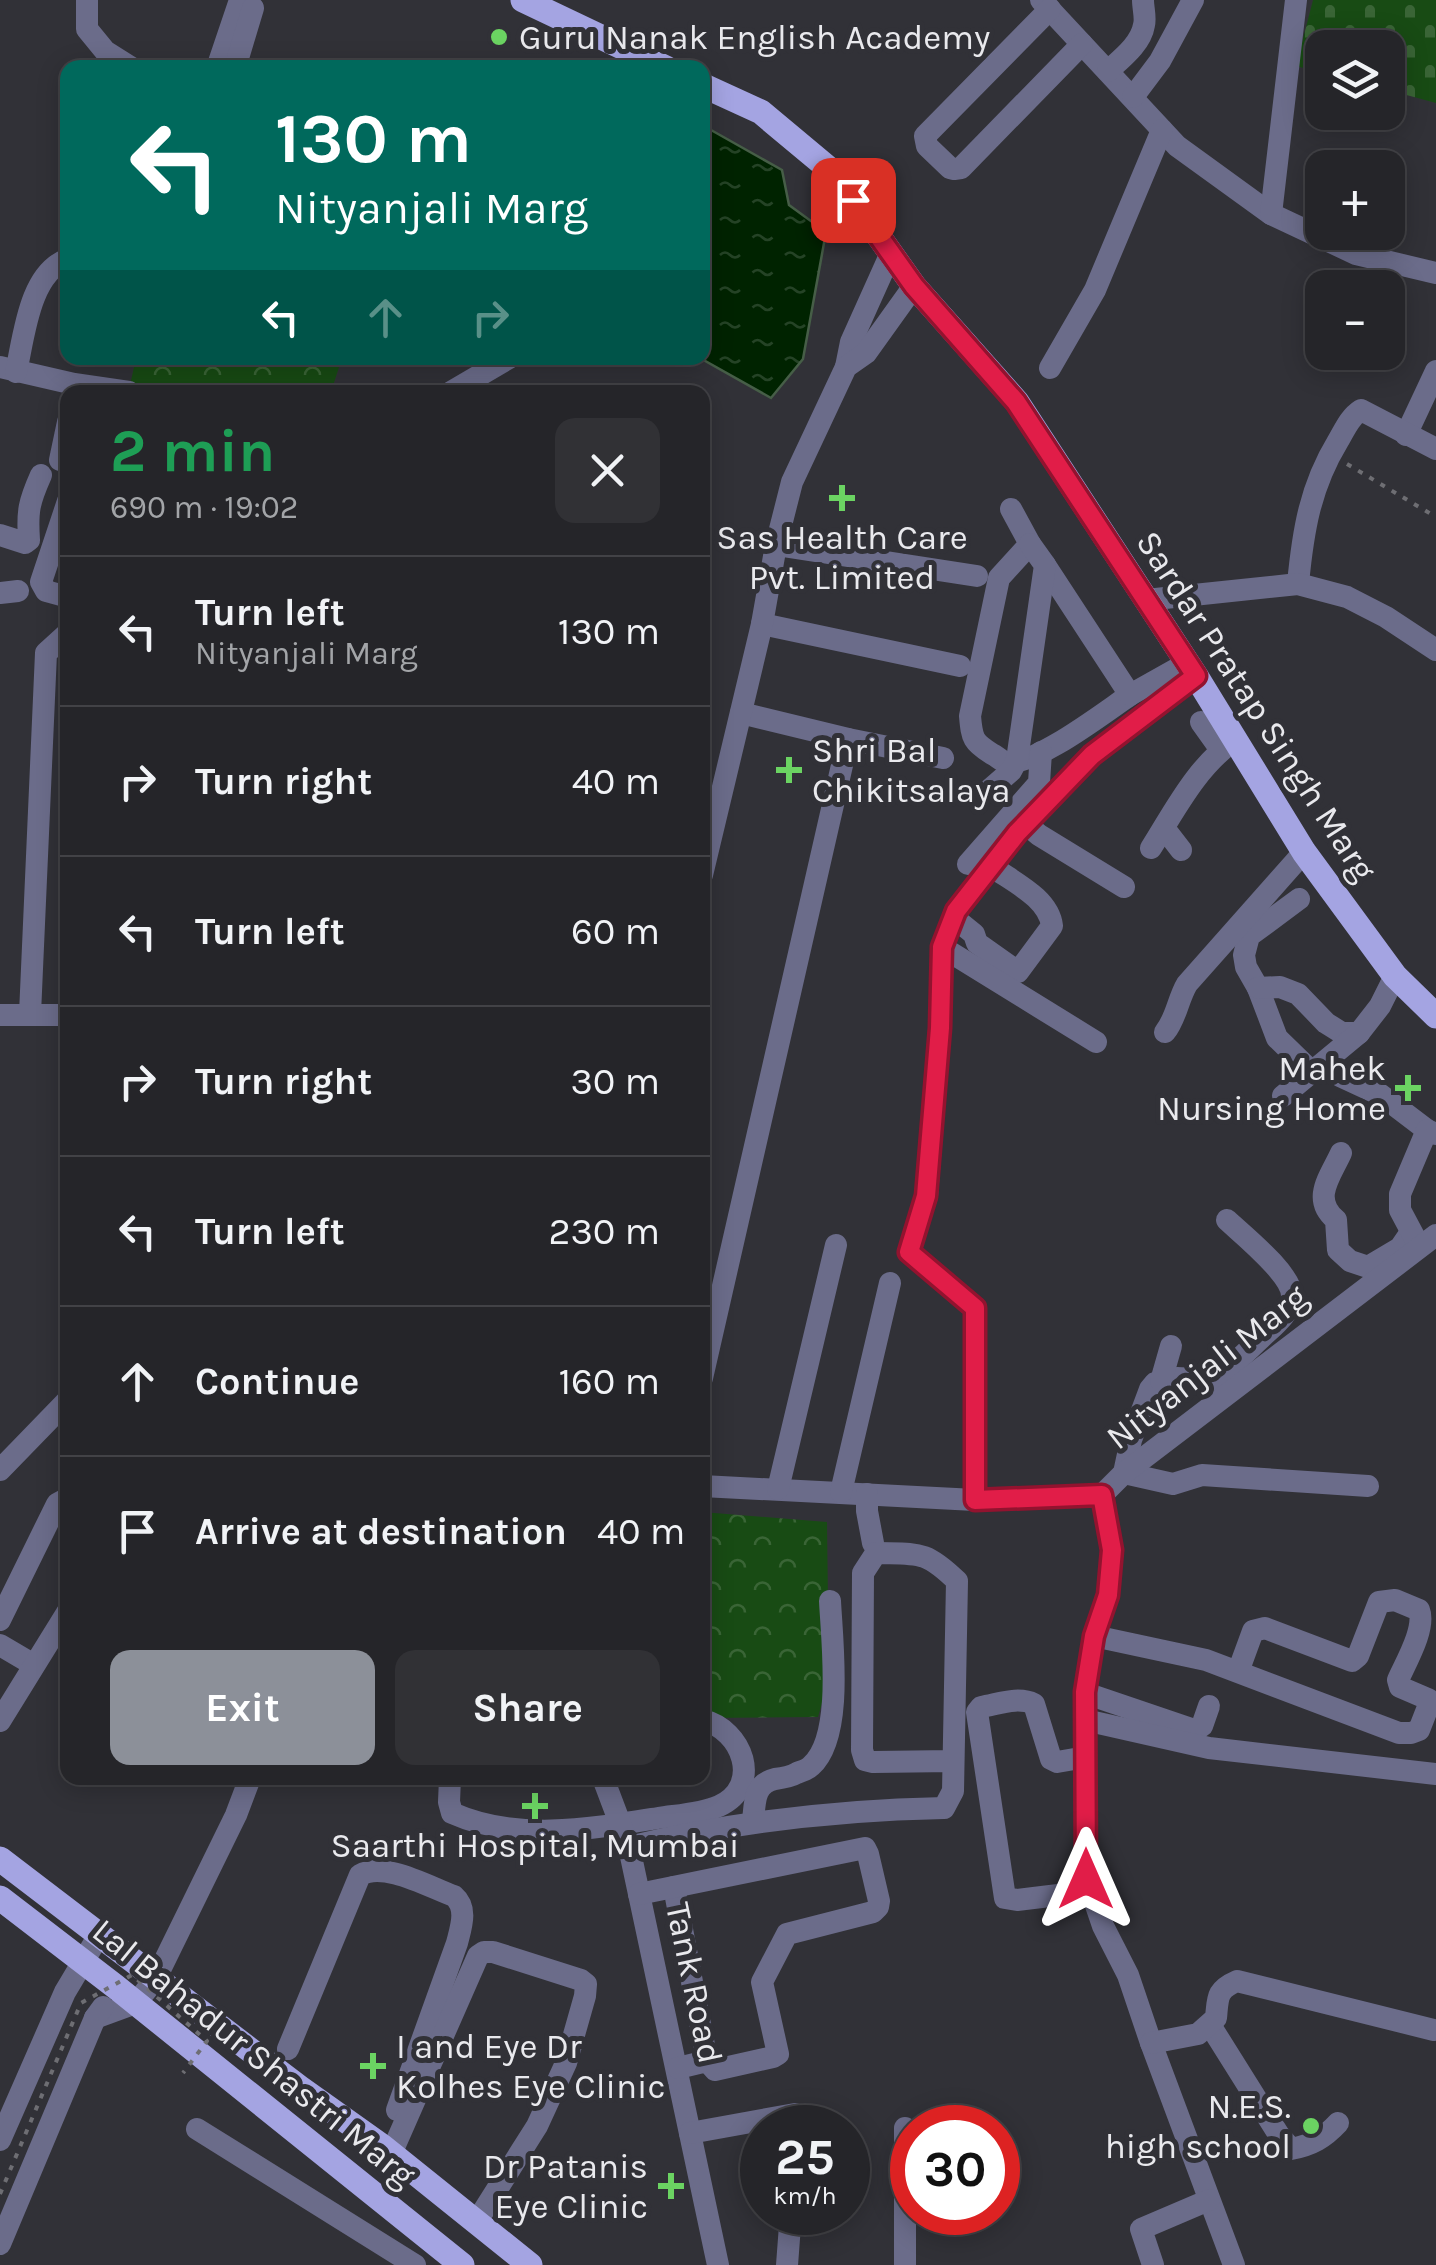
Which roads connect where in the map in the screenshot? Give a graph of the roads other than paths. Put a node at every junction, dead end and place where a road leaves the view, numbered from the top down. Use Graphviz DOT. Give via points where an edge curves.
graph roads {
  1 [pos="87,0"];
  2 [pos="240,0"];
  3 [pos="255,0"];
  4 [pos="523,0"];
  5 [pos="1143,0"];
  6 [pos="1193,0"];
  7 [pos="1296,0"];
  8 [pos="1046,4"];
  9 [pos="572,11"];
  10 [pos="1082,44"];
  11 [pos="120,60"];
  12 [pos="220,60"];
  13 [pos="237,60"];
  14 [pos="637,60"];
  15 [pos="1108,70"];
  16 [pos="710,89"];
  17 [pos="1133,97"];
  18 [pos="1162,130"];
  19 [pos="1271,214"];
  20 [pos="891,253"];
  21 [pos="60,262"];
  22 [pos="1436,273"];
  23 [pos="914,286"];
  24 [pos="496,365"];
  25 [pos="846,367"];
  26 [pos="1050,368"];
  27 [pos="4,370"];
  28 [pos="1436,372"];
  29 [pos="62,385"];
  30 [pos="463,385"];
  31 [pos="1406,436"];
  32 [pos="1436,450"];
  33 [pos="41,475"];
  34 [pos="1011,509"];
  35 [pos="60,525"];
  36 [pos="0,536"];
  37 [pos="1030,544"];
  38 [pos="776,545"];
  39 [pos="1045,565"];
  40 [pos="977,576"];
  41 [pos="1298,584"];
  42 [pos="60,595"];
  43 [pos="1146,600"];
  44 [pos="762,624"];
  45 [pos="60,641"];
  46 [pos="1436,650"];
  47 [pos="960,666"];
  48 [pos="1191,670"];
  49 [pos="1130,695"];
  50 [pos="740,713"];
  51 [pos="1201,722"];
  52 [pos="848,739"];
  53 [pos="1228,745"];
  54 [pos="1041,752"];
  55 [pos="944,758"];
  56 [pos="1017,760"];
  57 [pos="988,791"];
  58 [pos="1026,824"];
  59 [pos="710,841"];
  60 [pos="1182,850"];
  61 [pos="1304,852"];
  62 [pos="980,865"];
  63 [pos="1124,887"];
  64 [pos="1299,899"];
  65 [pos="953,917"];
  66 [pos="946,950"];
  67 [pos="1395,976"];
  68 [pos="1258,988"];
  69 [pos="30,1014"];
  70 [pos="0,1015"];
  71 [pos="60,1015"];
  72 [pos="1436,1016"];
  73 [pos="1165,1032"];
  74 [pos="1359,1033"];
  75 [pos="1096,1042"];
  76 [pos="1313,1072"];
  77 [pos="1340,1076"];
  78 [pos="1283,1096"];
  79 [pos="1431,1132"];
  80 [pos="1341,1153"];
  81 [pos="1227,1220"];
  82 [pos="1422,1238"];
  83 [pos="836,1245"];
  84 [pos="890,1284"];
  85 [pos="710,1343"];
  86 [pos="1171,1346"];
  87 [pos="1161,1381"];
  88 [pos="60,1414"];
  89 [pos="0,1470"];
  90 [pos="1124,1473"];
  91 [pos="710,1486"];
  92 [pos="1368,1486"];
  93 [pos="778,1489"];
  94 [pos="842,1492"];
  95 [pos="867,1494"];
  96 [pos="1102,1495"];
  97 [pos="975,1500"];
  98 [pos="60,1502"];
  99 [pos="872,1543"];
  100 [pos="830,1601"];
  101 [pos="0,1620"];
  102 [pos="60,1624"];
  103 [pos="1094,1636"];
  104 [pos="0,1644"];
  105 [pos="34,1665"];
  106 [pos="1238,1672"];
  107 [pos="1085,1692"];
  108 [pos="1209,1706"];
  109 [pos="0,1720"];
  110 [pos="1086,1720"];
  111 [pos="710,1723"];
  112 [pos="1086,1757"];
  113 [pos="953,1760"];
  114 [pos="1436,1774"];
  115 [pos="247,1785"];
  116 [pos="450,1785"];
  117 [pos="606,1785"];
  118 [pos="752,1822"];
  119 [pos="621,1824"];
  120 [pos="629,1847"];
  121 [pos="0,1859"];
  122 [pos="674,1887"];
  123 [pos="1091,1891"];
  124 [pos="639,1894"];
  125 [pos="0,1898"];
  126 [pos="99,1935"];
  127 [pos="83,1962"];
  128 [pos="156,1978"];
  129 [pos="126,1995"];
  130 [pos="1210,2026"];
  131 [pos="1434,2030"];
  132 [pos="1151,2043"];
  133 [pos="288,2049"];
  134 [pos="707,2061"];
  135 [pos="678,2068"];
  136 [pos="740,2123"];
  137 [pos="1338,2123"];
  138 [pos="197,2129"];
  139 [pos="690,2132"];
  140 [pos="0,2140"];
  141 [pos="387,2151"];
  142 [pos="1209,2200"];
  143 [pos="4,2205"];
  144 [pos="478,2221"];
  145 [pos="790,2235"];
  146 [pos="905,2235"];
  147 [pos="0,2244"];
  148 [pos="415,2265"];
  149 [pos="462,2265"];
  150 [pos="530,2265"];
  151 [pos="718,2265"];
  152 [pos="787,2265"];
  153 [pos="905,2265"];
  154 [pos="1153,2265"];
  155 [pos="1234,2265"];
  1 -- 11 [label="street" via="87,29"];
  2 -- 12 [label="street"];
  3 -- 13 [label="street"];
  4 -- 9 [label="main road"];
  5 -- 15 [label="street" via="1142,34"];
  6 -- 17 [label="street"];
  7 -- 19 [label="street"];
  8 -- 10 [label="street"];
  8 -- 10 [label="street" via="925,136 927,146 950,168 961,168"];
  9 -- 14 [label="main road"];
  10 -- 15 [label="street"];
  15 -- 17 [label="street"];
  16 -- 20 [label="main road, Sardar Pratap Singh Marg" via="761,112 834,173"];
  17 -- 18 [label="street"];
  18 -- 19 [label="street"];
  18 -- 26 [label="street" via="1094,290"];
  19 -- 22 [label="street" via="1356,254"];
  20 -- 23 [label="main road, Sardar Pratap Singh Marg"];
  20 -- 25 [label="street"];
  21 -- 27 [label="street" via="42,278"];
  23 -- 25 [label="street" via="866,353"];
  23 -- 43 [label="main road, Sardar Pratap Singh Marg" via="1016,402"];
  24 -- 30 [label="street"];
  25 -- 38 [label="street" via="792,482"];
  27 -- 29 [label="street"];
  28 -- 31 [label="street"];
  31 -- 32 [label="street"];
  31 -- 41 [label="street" via="1361,410 1353,415 1311,498"];
  33 -- 36 [label="street" via="28,512 29,540"];
  34 -- 37 [label="street"];
  35 -- 42 [label="street" via="41,582"];
  37 -- 39 [label="street"];
  37 -- 56 [label="street" via="999,578 970,716 972,738 981,747 1006,762"];
  38 -- 40 [label="street"];
  38 -- 44 [label="street"];
  39 -- 49 [label="street"];
  39 -- 56 [label="street"];
  41 -- 43 [label="street"];
  41 -- 46 [label="street" via="1347,597"];
  43 -- 48 [label="main road, Sardar Pratap Singh Marg"];
  44 -- 47 [label="street"];
  44 -- 50 [label="street"];
  45 -- 69 [label="street" via="46,653"];
  48 -- 49 [label="street"];
  48 -- 53 [label="main road, Sardar Pratap Singh Marg"];
  48 -- 58 [label="street" via="1113,751"];
  49 -- 54 [label="street"];
  50 -- 52 [label="street"];
  50 -- 59 [label="street"];
  51 -- 53 [label="street"];
  52 -- 55 [label="street"];
  52 -- 85 [label="street"];
  53 -- 60 [label="street" via="1192,783 1158,838"];
  53 -- 61 [label="main road, Sardar Pratap Singh Marg"];
  54 -- 56 [label="street"];
  54 -- 62 [label="street" via="1040,784"];
  56 -- 57 [label="street"];
  58 -- 62 [label="street"];
  58 -- 63 [label="street"];
  61 -- 67 [label="main road, Sardar Pratap Singh Marg"];
  61 -- 73 [label="street" via="1187,984"];
  62 -- 65 [label="street"];
  62 -- 65 [label="street" via="1046,906 1052,919 1028,979"];
  64 -- 68 [label="street" via="1248,936 1246,968"];
  65 -- 66 [label="street"];
  66 -- 75 [label="street"];
  66 -- 97 [label="street" via="926,1196 909,1252 975,1308"];
  67 -- 72 [label="main road, Sardar Pratap Singh Marg"];
  67 -- 74 [label="street"];
  68 -- 74 [label="street" via="1298,994 1326,1023"];
  68 -- 76 [label="street" via="1277,1038"];
  69 -- 70 [label="street"];
  69 -- 71 [label="street"];
  74 -- 76 [label="street"];
  76 -- 78 [label="street"];
  77 -- 79 [label="street" via="1382,1095"];
  79 -- 82 [label="street" via="1400,1194 1400,1210"];
  80 -- 82 [label="street" via="1323,1191 1326,1213 1336,1220 1338,1250 1368,1266"];
  81 -- 87 [label="street" via="1281,1272 1292,1296 1288,1307 1213,1380"];
  82 -- 90 [label="street, Nityanjali Marg"];
  83 -- 93 [label="street"];
  84 -- 94 [label="street"];
  86 -- 87 [label="street"];
  87 -- 90 [label="street" via="1150,1389"];
  88 -- 89 [label="street"];
  90 -- 92 [label="street" via="1173,1484 1202,1476"];
  90 -- 96 [label="street, Nityanjali Marg"];
  91 -- 93 [label="street, Nityanjali Marg"];
  93 -- 94 [label="street, Nityanjali Marg"];
  94 -- 95 [label="street, Nityanjali Marg"];
  95 -- 97 [label="street, Nityanjali Marg"];
  95 -- 99 [label="street"];
  96 -- 97 [label="street, Nityanjali Marg"];
  96 -- 103 [label="street" via="1112,1550 1108,1595"];
  98 -- 101 [label="street"];
  100 -- 118 [label="street" via="828,1733 811,1766 760,1786"];
  102 -- 105 [label="street"];
  103 -- 106 [label="street"];
  103 -- 107 [label="street"];
  104 -- 105 [label="street"];
  105 -- 109 [label="street"];
  106 -- 106 [label="street" via="1259,1628 1352,1662 1379,1602 1394,1600 1419,1610 1422,1618 1398,1680 1428,1698 1428,1708 1419,1730 1398,1733"];
  107 -- 108 [label="street" via="1194,1730"];
  107 -- 110 [label="street"];
  110 -- 112 [label="street"];
  110 -- 114 [label="street" via="1209,1748"];
  111 -- 119 [label="street" via="723,1728 744,1761 743,1780 732,1796 721,1805"];
  112 -- 123 [label="street"];
  112 -- 123 [label="street" via="1051,1760 1030,1701 978,1712 1004,1898"];
  113 -- 113 [label="street" via="956,1581 936,1561 876,1553 864,1572 865,1760"];
  113 -- 118 [label="street" via="944,1808"];
  115 -- 128 [label="street"];
  116 -- 119 [label="street" via="452,1814 476,1824 526,1831"];
  117 -- 119 [label="street, Tank Road"];
  118 -- 120 [label="street"];
  119 -- 120 [label="street, Tank Road"];
  120 -- 124 [label="street, Tank Road"];
  121 -- 126 [label="main road, Lal Bahadur Shastri Marg"];
  122 -- 124 [label="street"];
  122 -- 134 [label="street"];
  122 -- 134 [label="street" via="864,1848 879,1901 873,1912 787,1934 762,1982 778,2054 716,2070"];
  123 -- 132 [label="street"];
  124 -- 135 [label="street, Tank Road"];
  125 -- 127 [label="main road, Lal Bahadur Shastri Marg"];
  126 -- 127 [label="street"];
  126 -- 128 [label="main road, Lal Bahadur Shastri Marg"];
  127 -- 129 [label="main road, Lal Bahadur Shastri Marg"];
  127 -- 140 [label="street"];
  128 -- 129 [label="street"];
  128 -- 141 [label="main road, Lal Bahadur Shastri Marg"];
  129 -- 143 [label="street" via="95,2018"];
  129 -- 149 [label="main road, Lal Bahadur Shastri Marg"];
  130 -- 131 [label="street" via="1218,1995 1237,1982"];
  130 -- 132 [label="street"];
  130 -- 137 [label="street" via="1291,2149 1310,2146"];
  132 -- 142 [label="street"];
  133 -- 141 [label="street" via="360,1875 385,1870 460,1902 457,1943"];
  134 -- 135 [label="street"];
  135 -- 139 [label="street, Tank Road"];
  136 -- 139 [label="street"];
  138 -- 148 [label="street"];
  139 -- 151 [label="street, Tank Road"];
  141 -- 144 [label="main road, Lal Bahadur Shastri Marg"];
  141 -- 144 [label="street" via="478,1956 493,1952 581,1980 585,1996 566,2063 537,2126"];
  142 -- 154 [label="street" via="1142,2229"];
  142 -- 155 [label="street"];
  143 -- 147 [label="street"];
  144 -- 150 [label="main road, Lal Bahadur Shastri Marg"];
  145 -- 152 [label="street"];
  146 -- 153 [label="street"];
}
